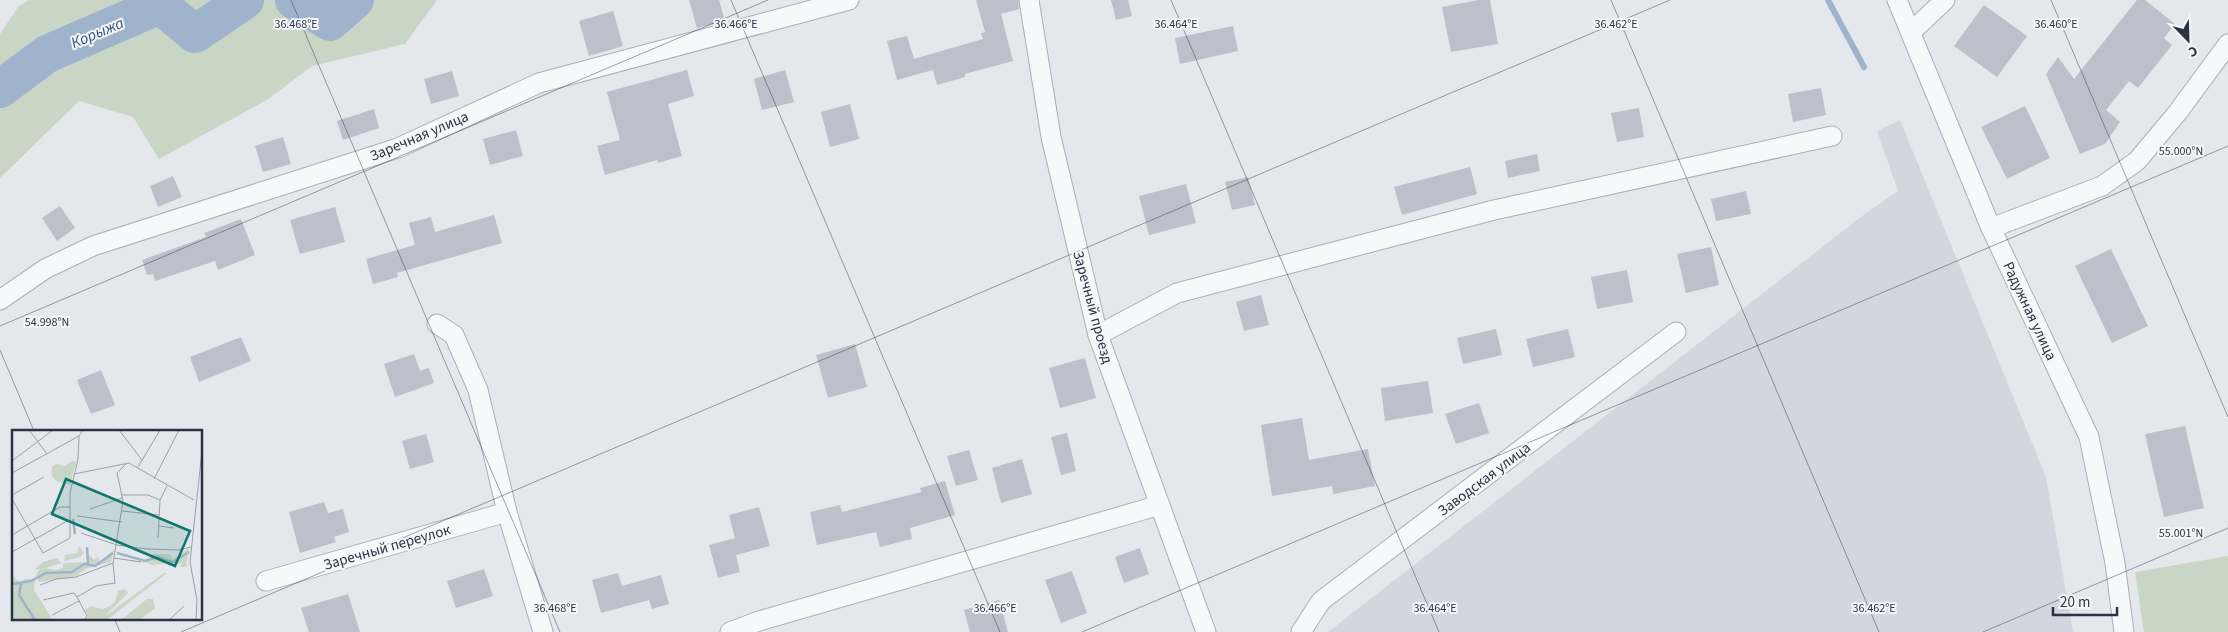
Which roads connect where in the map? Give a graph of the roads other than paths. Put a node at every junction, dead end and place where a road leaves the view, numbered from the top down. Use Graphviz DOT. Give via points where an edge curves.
graph roads {
  1 [pos="849,0"];
  2 [pos="1029,0"];
  3 [pos="1897,0"];
  4 [pos="1945,0"];
  5 [pos="1911,32"];
  6 [pos="2228,44"];
  7 [pos="1832,136"];
  8 [pos="1991,228"];
  9 [pos="0,300"];
  10 [pos="437,324"];
  11 [pos="1676,332"];
  12 [pos="1098,336"];
  13 [pos="1160,505"];
  14 [pos="508,512"];
  15 [pos="266,581"];
  16 [pos="544,632"];
  17 [pos="730,632"];
  18 [pos="1206,632"];
  19 [pos="1301,632"];
  20 [pos="2124,632"];
  1 -- 9 [label="street, Заречная улица" via="539,83 398,148 94,246 45,269"];
  2 -- 12 [label="street, Заречный проезд" via="1051,137"];
  3 -- 5 [label="street, Радужная улица"];
  4 -- 5 [label="street"];
  5 -- 8 [label="street, Радужная улица"];
  6 -- 8 [label="street" via="2137,161 2102,186"];
  7 -- 12 [label="street" via="1494,210 1177,293"];
  8 -- 20 [label="street, Радужная улица" via="2089,437 2115,563"];
  10 -- 14 [label="street" via="454,335 478,390"];
  11 -- 19 [label="street, Заводская улица" via="1321,601"];
  12 -- 13 [label="street, Заречный проезд"];
  13 -- 17 [label="street" via="758,621"];
  13 -- 18 [label="street, Заречный проезд"];
  14 -- 15 [label="street, Заречный переулок"];
  14 -- 16 [label="street"];
}
